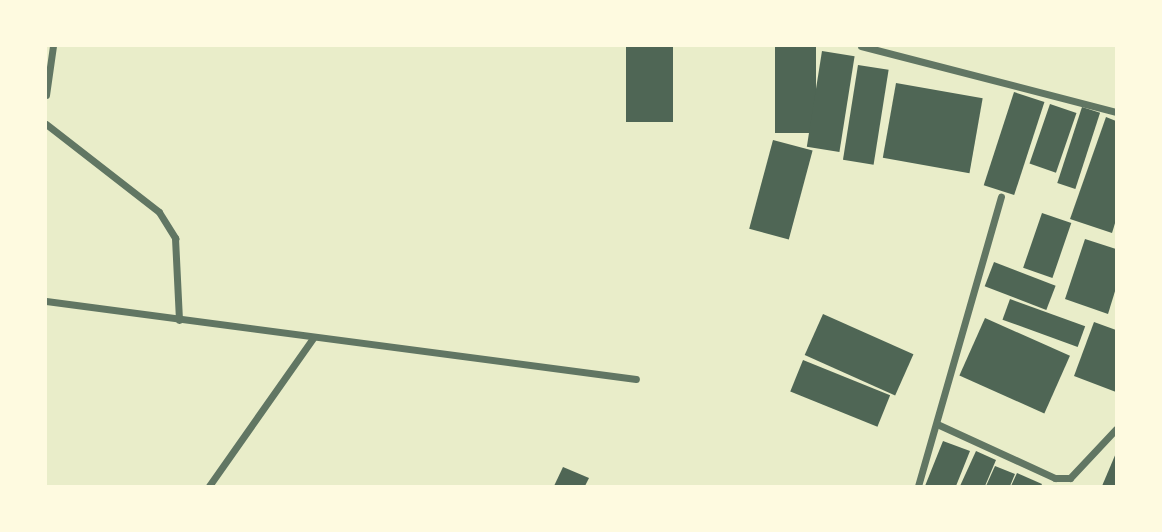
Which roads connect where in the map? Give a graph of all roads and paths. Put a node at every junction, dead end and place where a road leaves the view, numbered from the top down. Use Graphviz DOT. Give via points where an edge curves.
graph roads {
  1 [pos="53,46"];
  2 [pos="861,46"];
  3 [pos="46,95"];
  4 [pos="1116,112"];
  5 [pos="46,124"];
  6 [pos="1001,197"];
  7 [pos="46,301"];
  8 [pos="179,320"];
  9 [pos="313,338"];
  10 [pos="636,379"];
  11 [pos="937,424"];
  12 [pos="1116,429"];
  13 [pos="209,486"];
  14 [pos="918,486"];
  1 -- 3 [label="street"];
  2 -- 4 [label="street"];
  5 -- 8 [label="street" via="159,212 175,238"];
  6 -- 11 [label="street"];
  7 -- 8 [label="street"];
  8 -- 9 [label="street"];
  9 -- 10 [label="street"];
  9 -- 13 [label="street"];
  11 -- 12 [label="street" via="1055,478 1070,478"];
  11 -- 14 [label="street"];
}
